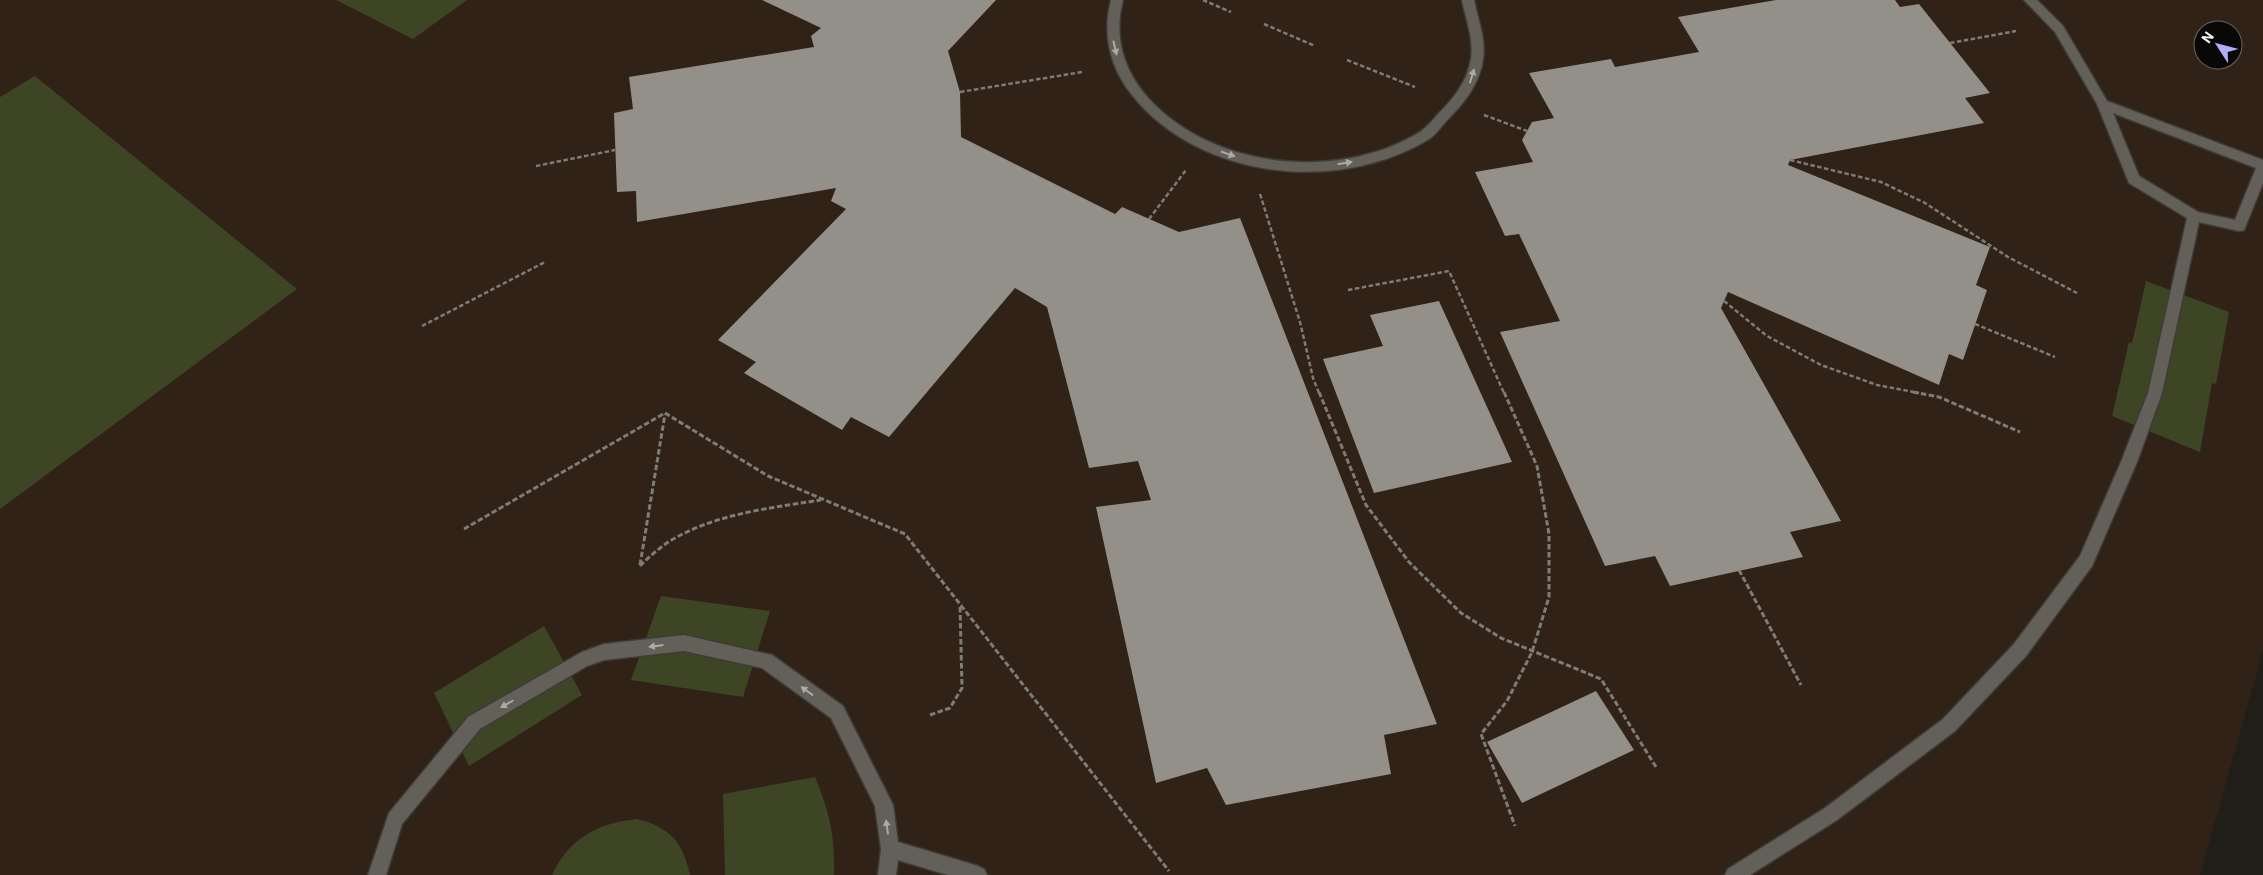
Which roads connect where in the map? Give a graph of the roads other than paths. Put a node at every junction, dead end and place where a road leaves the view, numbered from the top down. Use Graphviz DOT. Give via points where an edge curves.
graph roads {
  1 [pos="1117,0"];
  2 [pos="1468,0"];
  3 [pos="2030,0"];
  4 [pos="2103,104"];
  5 [pos="2263,166"];
  6 [pos="2194,216"];
  7 [pos="890,849"];
  8 [pos="377,875"];
  9 [pos="887,875"];
  10 [pos="978,875"];
  11 [pos="1734,875"];
  1 -- 2 [label="lane, one-way" via="1112,34 1119,66 1138,97 1166,124 1204,146 1248,160 1296,167 1344,164 1388,153 1426,134 1457,104 1472,80 1478,49 1476,26"];
  3 -- 4 [label="lane" via="2059,29"];
  4 -- 5 [label="lane"];
  4 -- 6 [label="lane" via="2134,179"];
  5 -- 6 [label="lane" via="2239,226"];
  6 -- 11 [label="lane" via="2155,393 2086,561 2020,650 1950,725 1831,814"];
  7 -- 8 [label="lane, one-way" via="884,805 836,712 766,661 684,643 604,652 582,660 474,723 395,819"];
  7 -- 9 [label="lane"];
  7 -- 10 [label="lane"];
}
